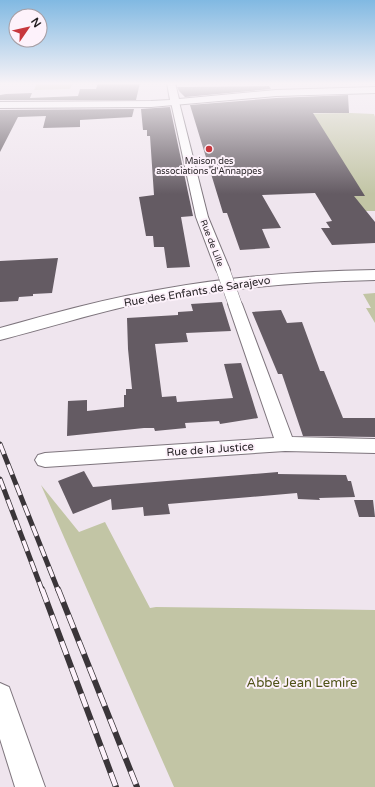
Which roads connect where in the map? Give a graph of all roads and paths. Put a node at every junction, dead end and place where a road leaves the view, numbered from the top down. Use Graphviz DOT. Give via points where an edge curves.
graph roads {
  1 [pos="179,120"];
  2 [pos="375,275"];
  3 [pos="0,334"];
  4 [pos="285,444"];
  5 [pos="375,446"];
  6 [pos="45,460"];
  7 [pos="0,696"];
  8 [pos="30,787"];
  1 -- 4 [label="street, Rue de Lille, bridge" via="202,217"];
  2 -- 3 [label="main road, Rue des Enfants de Sarajevo" via="259,280 162,294"];
  4 -- 5 [label="street, Rue de la Justice"];
  4 -- 6 [label="street, Rue de la Justice"];
  7 -- 8 [label="street"];
}
